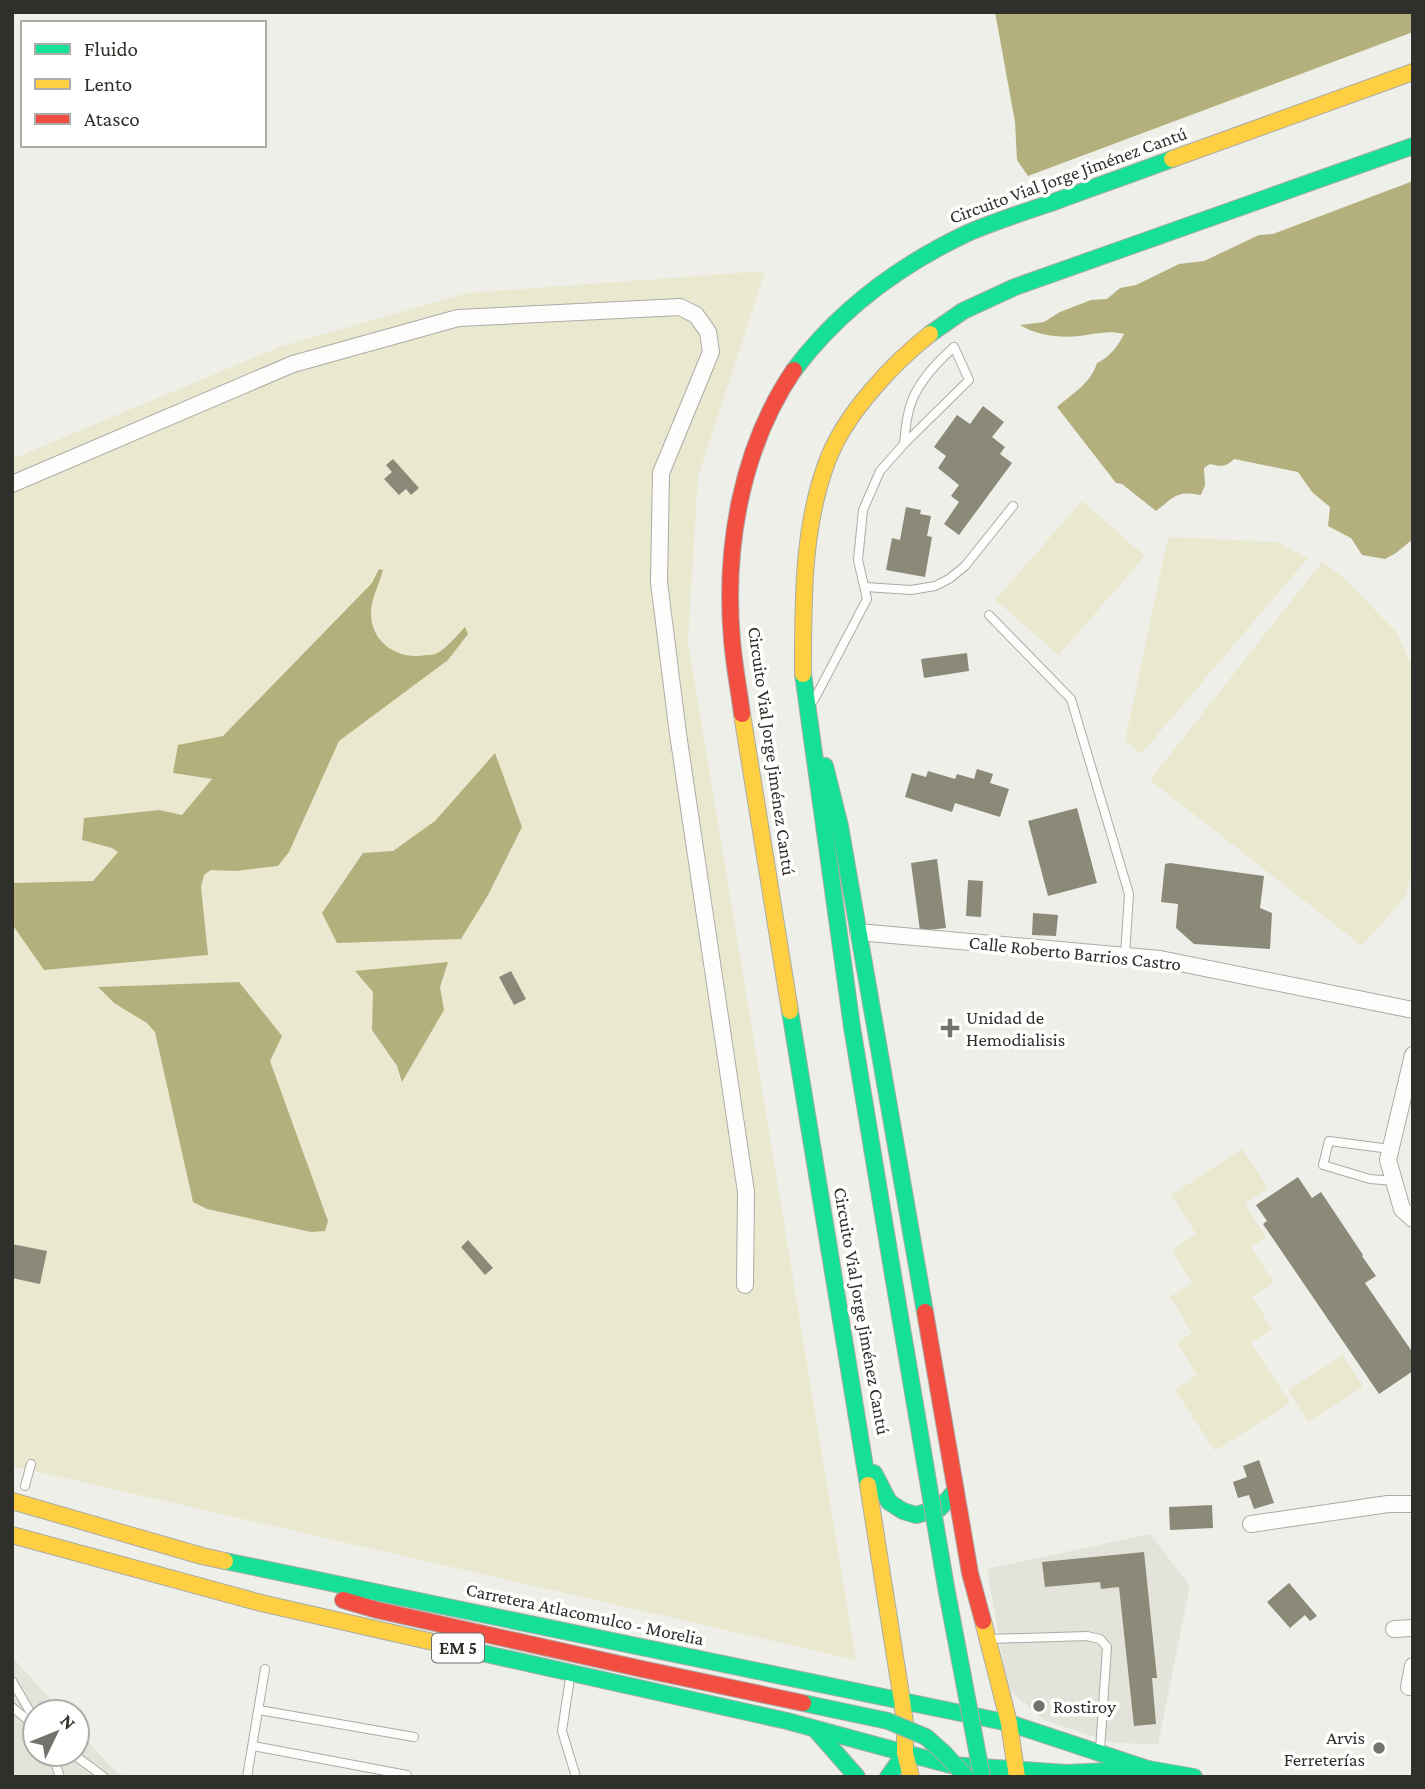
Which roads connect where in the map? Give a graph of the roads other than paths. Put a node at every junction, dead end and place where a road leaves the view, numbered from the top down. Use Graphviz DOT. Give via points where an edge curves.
graph roads {
  1 [pos="1413,72"];
  2 [pos="1413,146"];
  3 [pos="904,444"];
  4 [pos="12,484"];
  5 [pos="1013,506"];
  6 [pos="864,587"];
  7 [pos="989,615"];
  8 [pos="803,673"];
  9 [pos="811,706"];
  10 [pos="858,932"];
  11 [pos="1125,956"];
  12 [pos="1413,1010"];
  13 [pos="1413,1055"];
  14 [pos="1390,1149"];
  15 [pos="1394,1181"];
  16 [pos="1413,1219"];
  17 [pos="745,1285"];
  18 [pos="864,1450"];
  19 [pos="31,1464"];
  20 [pos="25,1486"];
  21 [pos="955,1491"];
  22 [pos="12,1501"];
  23 [pos="1413,1504"];
  24 [pos="1251,1524"];
  25 [pos="12,1535"];
  26 [pos="202,1556"];
  27 [pos="1413,1628"];
  28 [pos="1394,1629"];
  29 [pos="987,1639"];
  30 [pos="1413,1666"];
  31 [pos="265,1669"];
  32 [pos="571,1673"];
  33 [pos="12,1681"];
  34 [pos="1409,1687"];
  35 [pos="22,1698"];
  36 [pos="902,1701"];
  37 [pos="259,1710"];
  38 [pos="1009,1724"];
  39 [pos="815,1729"];
  40 [pos="414,1737"];
  41 [pos="253,1746"];
  42 [pos="905,1753"];
  43 [pos="1099,1753"];
  44 [pos="1148,1769"];
  45 [pos="1017,1773"];
  46 [pos="407,1775"];
  47 [pos="1066,1775"];
  48 [pos="247,1777"];
  49 [pos="576,1777"];
  50 [pos="857,1777"];
  51 [pos="888,1777"];
  52 [pos="911,1777"];
  53 [pos="966,1777"];
  54 [pos="982,1777"];
  55 [pos="1194,1777"];
  1 -- 18 [label="main road, Circuito Vial Jorge Jiménez Cantú" via="943,245 886,280 836,323 793,372 765,422 743,488 733,540 732,638"];
  2 -- 8 [label="main road, Circuito Vial Jorge Jiménez Cantú" via="1015,287 963,311 917,344 865,398 827,460 813,506"];
  3 -- 3 [label="lane" via="969,380 954,347 935,364 909,408"];
  3 -- 6 [label="lane" via="880,471 863,510 858,560"];
  4 -- 17 [label="street" via="293,364 458,318 680,307 696,314 708,332 711,352 661,473 659,582 746,1192"];
  5 -- 6 [label="lane" via="949,579 911,590"];
  6 -- 9 [label="lane" via="867,598"];
  7 -- 11 [label="lane" via="1071,699 1129,894"];
  8 -- 9 [label="main road, Circuito Vial Jorge Jiménez Cantú"];
  8 -- 54 [label="main road, Circuito Vial Jorge Jiménez Cantú, bridge" via="852,1027"];
  9 -- 10 [label="main road, Circuito Vial Jorge Jiménez Cantú" via="840,826"];
  10 -- 11 [label="street, Calle Roberto Barrios Castro"];
  10 -- 21 [label="main road, Circuito Vial Jorge Jiménez Cantú"];
  11 -- 12 [label="street, Calle Roberto Barrios Castro" via="1160,958"];
  13 -- 14 [label="street"];
  14 -- 15 [label="street"];
  14 -- 15 [label="lane" via="1329,1141 1323,1165"];
  15 -- 16 [label="street" via="1402,1209"];
  18 -- 21 [label="main road" via="890,1502 903,1511 916,1515 940,1507"];
  18 -- 36 [label="main road, Circuito Vial Jorge Jiménez Cantú"];
  19 -- 20 [label="lane"];
  21 -- 29 [label="main road, Circuito Vial Jorge Jiménez Cantú"];
  22 -- 26 [label="main road, Carretera Atlacomulco - Morelia / EM 5"];
  23 -- 24 [label="street"];
  25 -- 32 [label="main road, Carretera Atlacomulco - Morelia / EM 5" via="261,1603"];
  26 -- 36 [label="main road, Carretera Atlacomulco - Morelia / EM 5"];
  26 -- 53 [label="main road, bridge" via="377,1610 888,1721 926,1737"];
  27 -- 28 [label="street"];
  29 -- 38 [label="main road, Circuito Vial Jorge Jiménez Cantú"];
  29 -- 43 [label="lane" via="1100,1639 1107,1647"];
  30 -- 34 [label="street"];
  31 -- 37 [label="lane"];
  32 -- 39 [label="main road, Carretera Atlacomulco - Morelia / EM 5"];
  32 -- 49 [label="lane" via="562,1731"];
  33 -- 35 [label="lane"];
  36 -- 38 [label="main road, Carretera Atlacomulco - Morelia / EM 5"];
  36 -- 42 [label="main road, Circuito Vial Jorge Jiménez Cantú"];
  37 -- 40 [label="lane"];
  37 -- 41 [label="lane"];
  38 -- 43 [label="main road, Carretera Atlacomulco - Morelia / EM 5"];
  38 -- 45 [label="main road, Circuito Vial Jorge Jiménez Cantú"];
  39 -- 42 [label="main road, Carretera Atlacomulco - Morelia / EM 5"];
  39 -- 50 [label="main road"];
  41 -- 46 [label="lane"];
  41 -- 48 [label="lane"];
  42 -- 45 [label="main road, Carretera Atlacomulco - Morelia / EM 5" via="951,1765"];
  42 -- 51 [label="main road"];
  42 -- 52 [label="main road, Circuito Vial Jorge Jiménez Cantú"];
  43 -- 44 [label="main road, Carretera Atlacomulco - Morelia / EM 5"];
  44 -- 47 [label="main road, Carretera Atlacomulco - Morelia / EM 5"];
  44 -- 55 [label="main road, Carretera Atlacomulco - Morelia / EM 5"];
  45 -- 47 [label="main road, Carretera Atlacomulco - Morelia / EM 5"];
}
